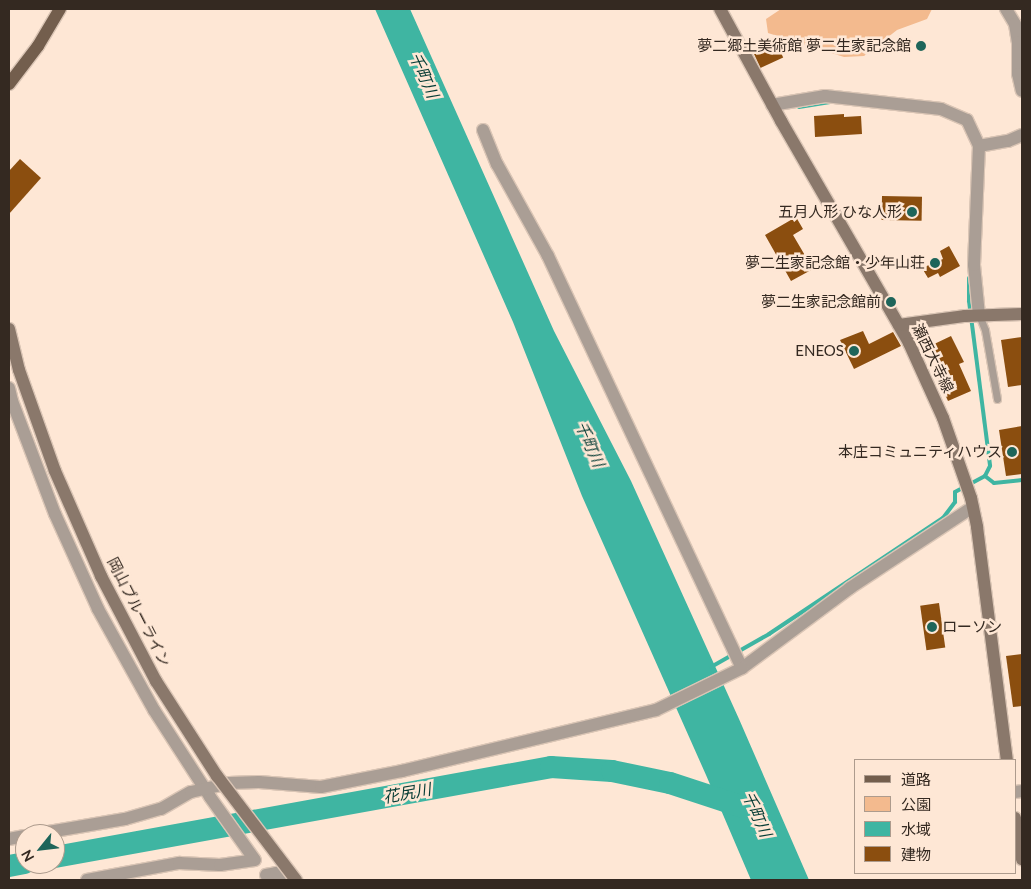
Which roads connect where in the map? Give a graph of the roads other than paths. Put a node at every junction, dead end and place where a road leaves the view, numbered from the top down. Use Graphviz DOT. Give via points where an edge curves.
graph roads {
  1 [pos="60,9"];
  2 [pos="720,9"];
  3 [pos="1006,9"];
  4 [pos="9,84"];
  5 [pos="1022,91"];
  6 [pos="772,106"];
  7 [pos="483,130"];
  8 [pos="1022,136"];
  9 [pos="979,146"];
  10 [pos="1022,314"];
  11 [pos="973,316"];
  12 [pos="899,325"];
  13 [pos="9,329"];
  14 [pos="9,388"];
  15 [pos="997,399"];
  16 [pos="972,503"];
  17 [pos="742,668"];
  18 [pos="1007,759"];
  19 [pos="207,792"];
  20 [pos="1016,824"];
  21 [pos="65,829"];
  22 [pos="1022,859"];
  23 [pos="266,875"];
  24 [pos="87,880"];
  25 [pos="283,880"];
  26 [pos="296,880"];
  1 -- 4 [label="main road" via="38,46"];
  2 -- 6 [label="main road, 瀬西大寺線"];
  3 -- 5 [label="street" via="1015,24"];
  6 -- 9 [label="street" via="825,96 941,110 967,120"];
  6 -- 12 [label="main road, 瀬西大寺線"];
  7 -- 17 [label="street" via="497,164 548,256"];
  8 -- 9 [label="street"];
  9 -- 11 [label="street"];
  10 -- 11 [label="main road"];
  11 -- 12 [label="main road"];
  11 -- 15 [label="lane" via="985,330"];
  12 -- 16 [label="main road, 瀬西大寺線" via="935,400"];
  13 -- 26 [label="main road, 岡山ブルーライン, bridge" via="19,370 55,471 101,576 156,681 216,776"];
  14 -- 19 [label="street" via="55,514 98,610 154,710"];
  16 -- 17 [label="street"];
  16 -- 18 [label="main road, 瀬西大寺線"];
  17 -- 19 [label="street" via="665,707 402,771 321,787 228,783"];
  19 -- 21 [label="street" via="191,792 161,809 124,819"];
  19 -- 24 [label="street" via="255,860 220,865 179,863"];
  20 -- 22 [label="main road"];
  23 -- 25 [label="street" via="276,873"];
}
